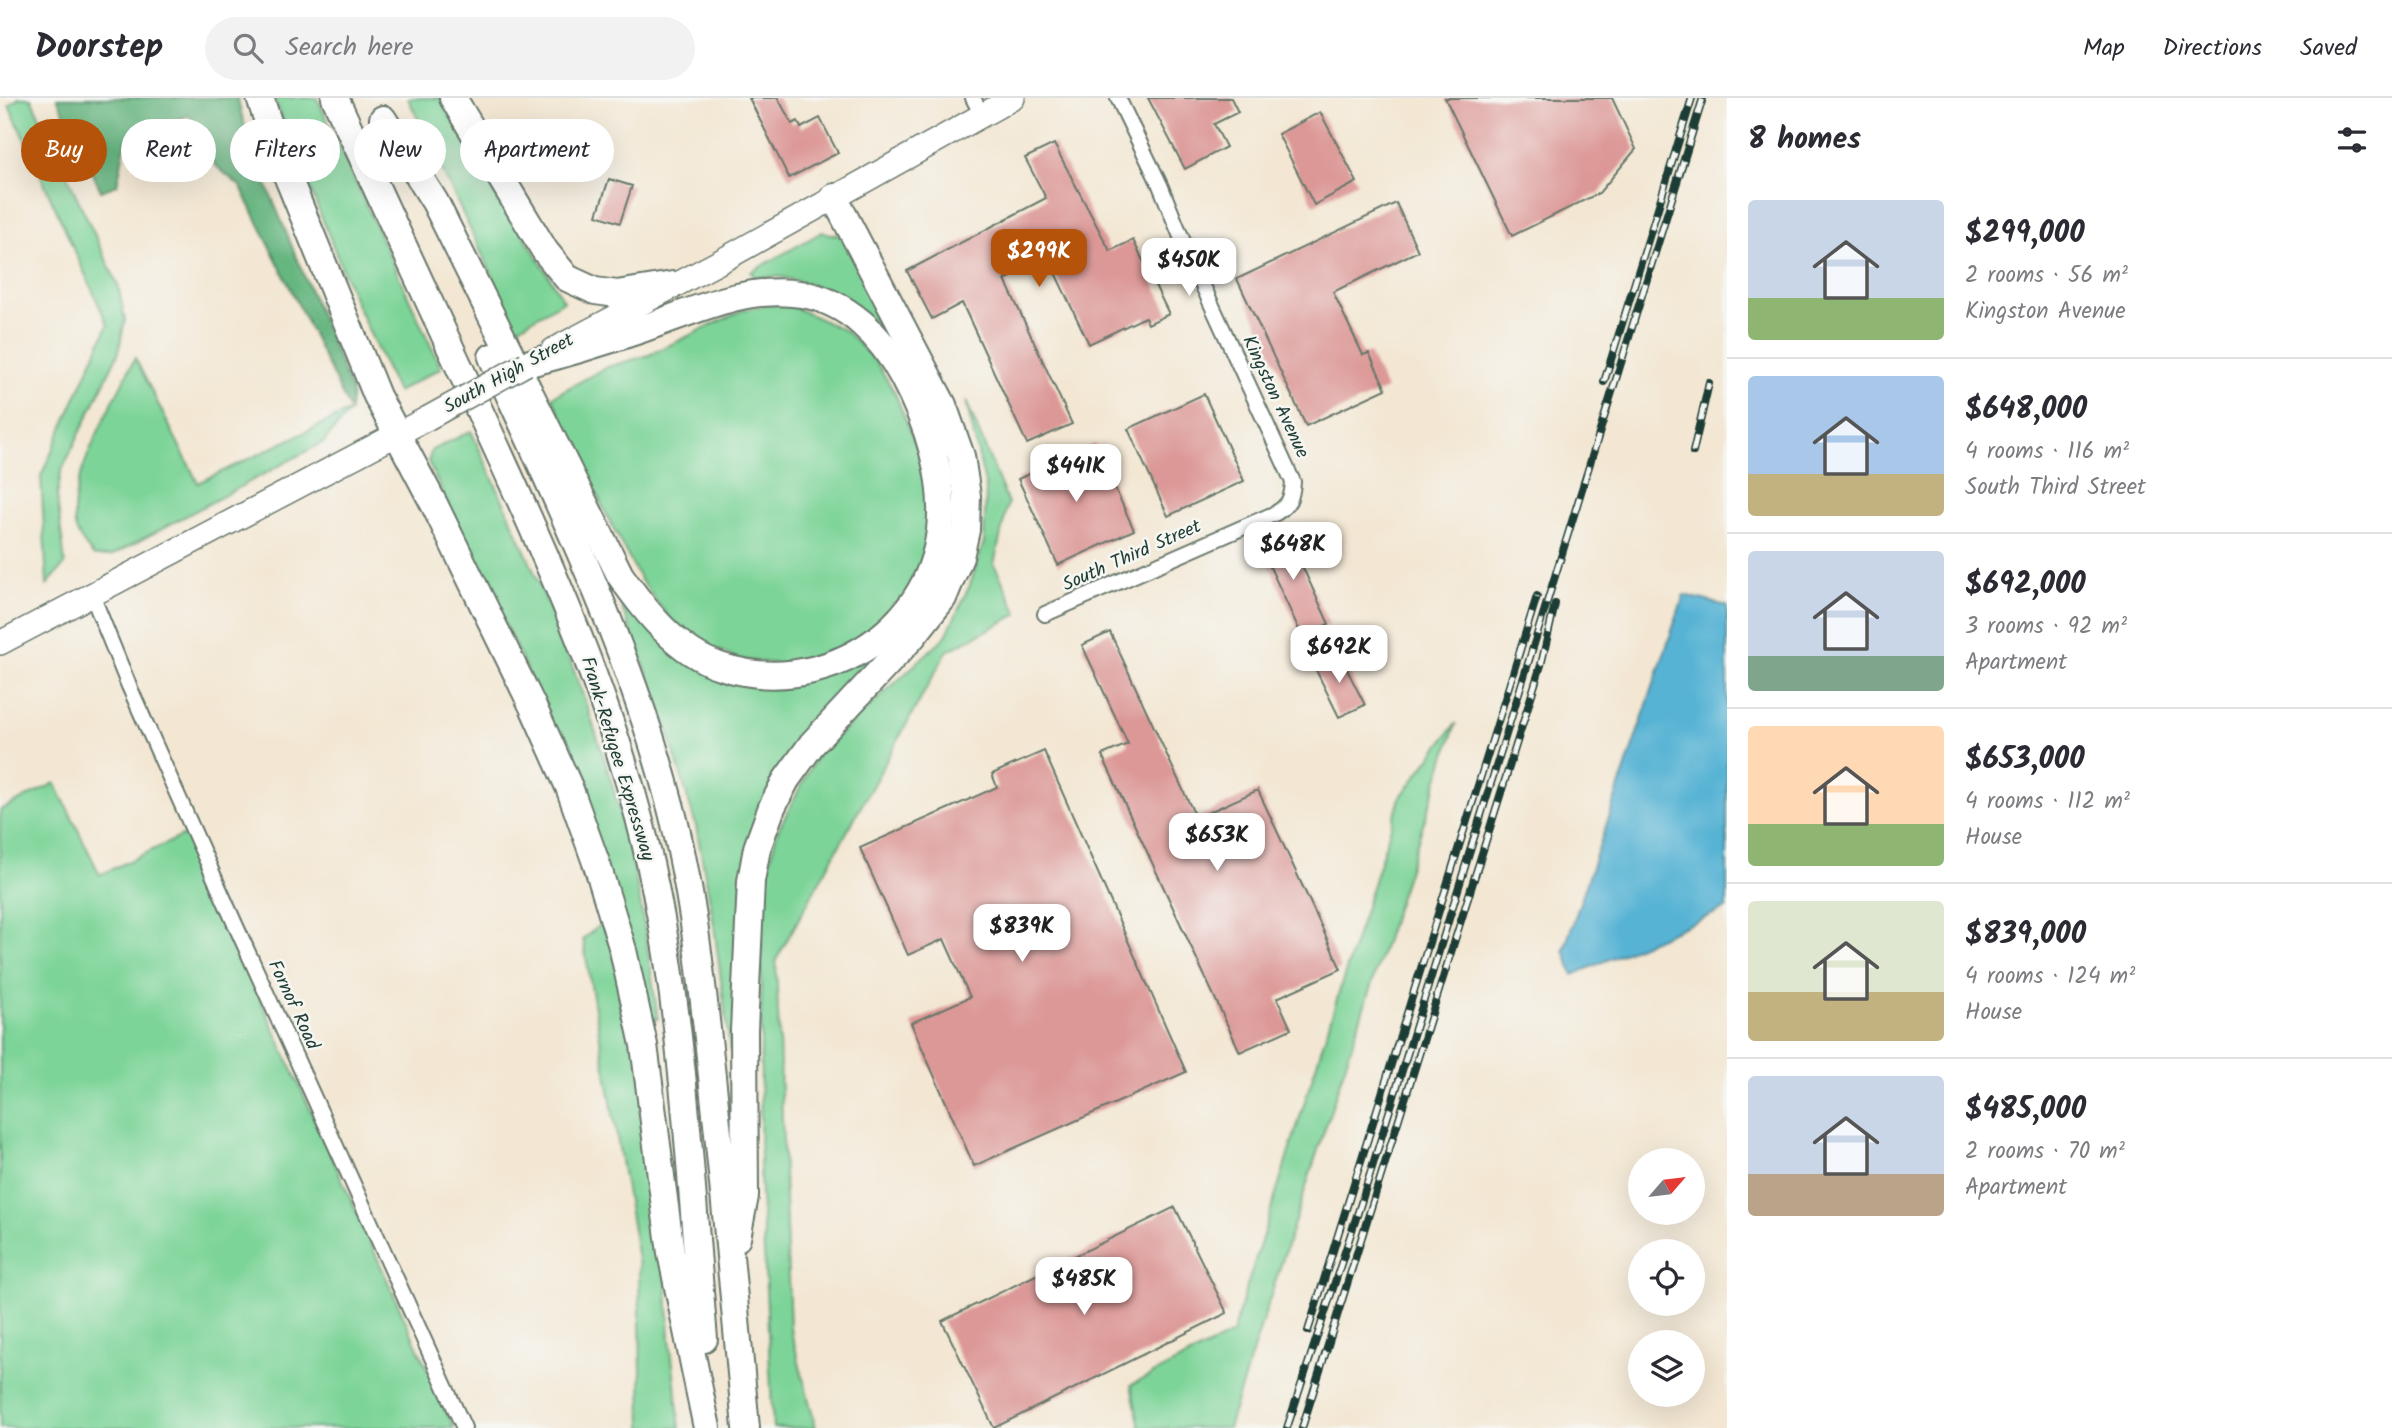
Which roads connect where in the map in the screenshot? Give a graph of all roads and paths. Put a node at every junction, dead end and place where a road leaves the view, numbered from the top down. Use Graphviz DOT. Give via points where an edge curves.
graph roads {
  1 [pos="260,98"];
  2 [pos="335,98"];
  3 [pos="453,98"];
  4 [pos="1013,98"];
  5 [pos="1118,98"];
  6 [pos="977,107"];
  7 [pos="378,108"];
  8 [pos="834,197"];
  9 [pos="673,285"];
  10 [pos="585,341"];
  11 [pos="526,365"];
  12 [pos="397,435"];
  13 [pos="1293,482"];
  14 [pos="92,595"];
  15 [pos="1045,614"];
  16 [pos="0,643"];
  17 [pos="732,1268"];
  18 [pos="464,1428"];
  19 [pos="709,1428"];
  20 [pos="746,1428"];
  1 -- 12 [label="highway" via="292,187"];
  2 -- 19 [label="highway, Frank-Refugee Expressway" via="570,615 603,698 639,818 678,1042"];
  3 -- 9 [label="highway" via="545,251 568,278 595,291 617,294"];
  4 -- 6 [label="main road, South High Street"];
  5 -- 13 [label="street, Kingston Avenue"];
  6 -- 8 [label="main road, South High Street"];
  7 -- 10 [label="highway" via="435,202 620,575 654,620 718,666 768,675 830,666 872,646 887,633 923,586 936,550 941,509 936,466 920,414 877,336 829,302 772,291 723,300"];
  7 -- 17 [label="highway, Frank-Refugee Expressway" via="602,601 660,767 693,910"];
  8 -- 9 [label="main road, South High Street"];
  8 -- 17 [label="highway" via="943,405 961,456 967,530 943,598 914,636 812,744 786,780 757,848 751,881 744,1030 745,1196"];
  9 -- 10 [label="main road, South High Street"];
  10 -- 11 [label="highway"];
  11 -- 12 [label="main road, South High Street, bridge"];
  12 -- 14 [label="main road, South High Street"];
  12 -- 19 [label="highway" via="539,720 569,787 611,908 644,1045 671,1253"];
  13 -- 15 [label="street, South Third Street" via="1293,495 1276,513"];
  14 -- 16 [label="main road, South High Street"];
  14 -- 18 [label="street, Fornof Road" via="240,935"];
  17 -- 20 [label="highway, Frank-Refugee Expressway"];
}
